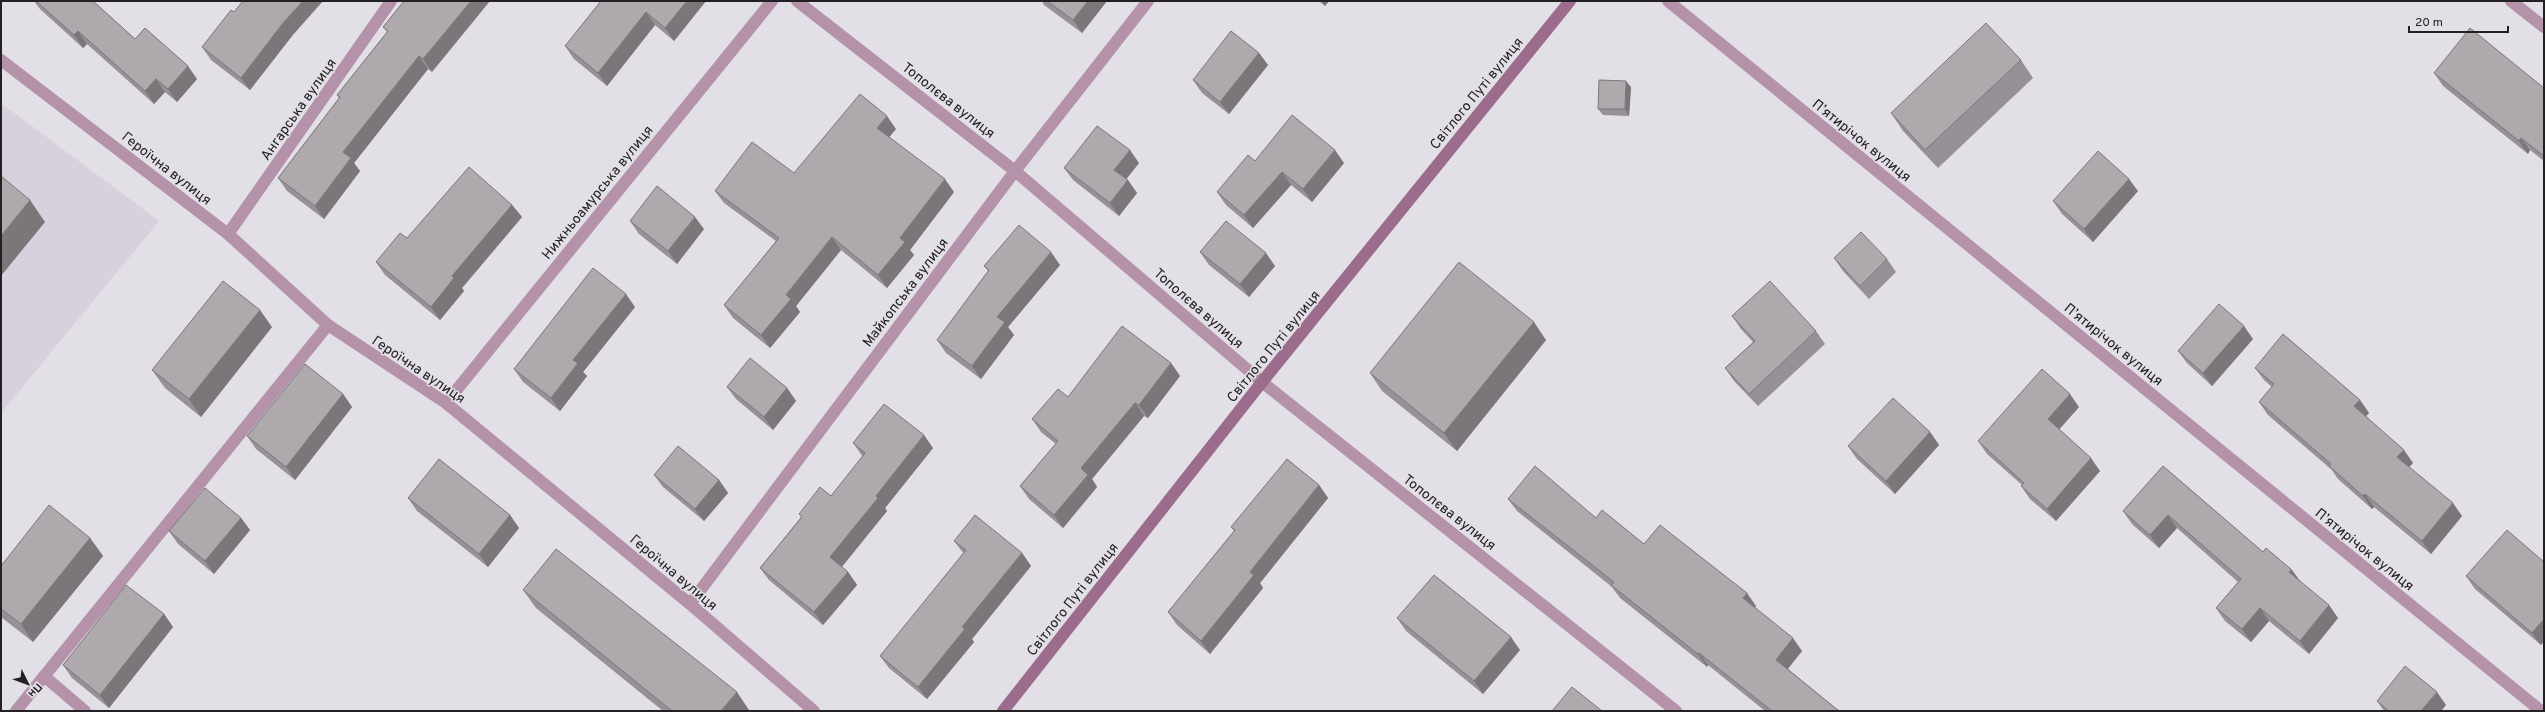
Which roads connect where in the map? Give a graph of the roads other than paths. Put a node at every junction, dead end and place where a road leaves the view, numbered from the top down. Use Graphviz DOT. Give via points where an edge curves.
graph roads {
  1 [pos="391,1"];
  2 [pos="772,1"];
  3 [pos="797,1"];
  4 [pos="1148,1"];
  5 [pos="1570,1"];
  6 [pos="1668,1"];
  7 [pos="2511,1"];
  8 [pos="2544,27"];
  9 [pos="1,60"];
  10 [pos="1015,171"];
  11 [pos="228,234"];
  12 [pos="328,325"];
  13 [pos="1262,382"];
  14 [pos="446,402"];
  15 [pos="690,604"];
  16 [pos="44,676"];
  17 [pos="16,711"];
  18 [pos="85,711"];
  19 [pos="814,711"];
  20 [pos="1003,711"];
  21 [pos="1676,711"];
  22 [pos="2541,711"];
  1 -- 11 [label="street, Ангарська вулиця"];
  2 -- 14 [label="street, Нижньоамурська вулиця"];
  3 -- 10 [label="street, Тополєва вулиця"];
  4 -- 10 [label="street, Майкопська вулиця"];
  5 -- 13 [label="main road, Світлого Путі вулиця"];
  6 -- 22 [label="street, П’ятирічок вулиця"];
  7 -- 8 [label="street"];
  9 -- 11 [label="street, Героїчна вулиця"];
  10 -- 13 [label="street, Тополєва вулиця"];
  10 -- 15 [label="street, Майкопська вулиця"];
  11 -- 12 [label="street, Героїчна вулиця"];
  12 -- 14 [label="street, Героїчна вулиця"];
  12 -- 16 [label="street"];
  13 -- 20 [label="main road, Світлого Путі вулиця"];
  13 -- 21 [label="street, Тополєва вулиця"];
  14 -- 15 [label="street, Героїчна вулиця"];
  15 -- 19 [label="street, Героїчна вулиця"];
  16 -- 17 [label="street"];
  16 -- 18 [label="street"];
}
